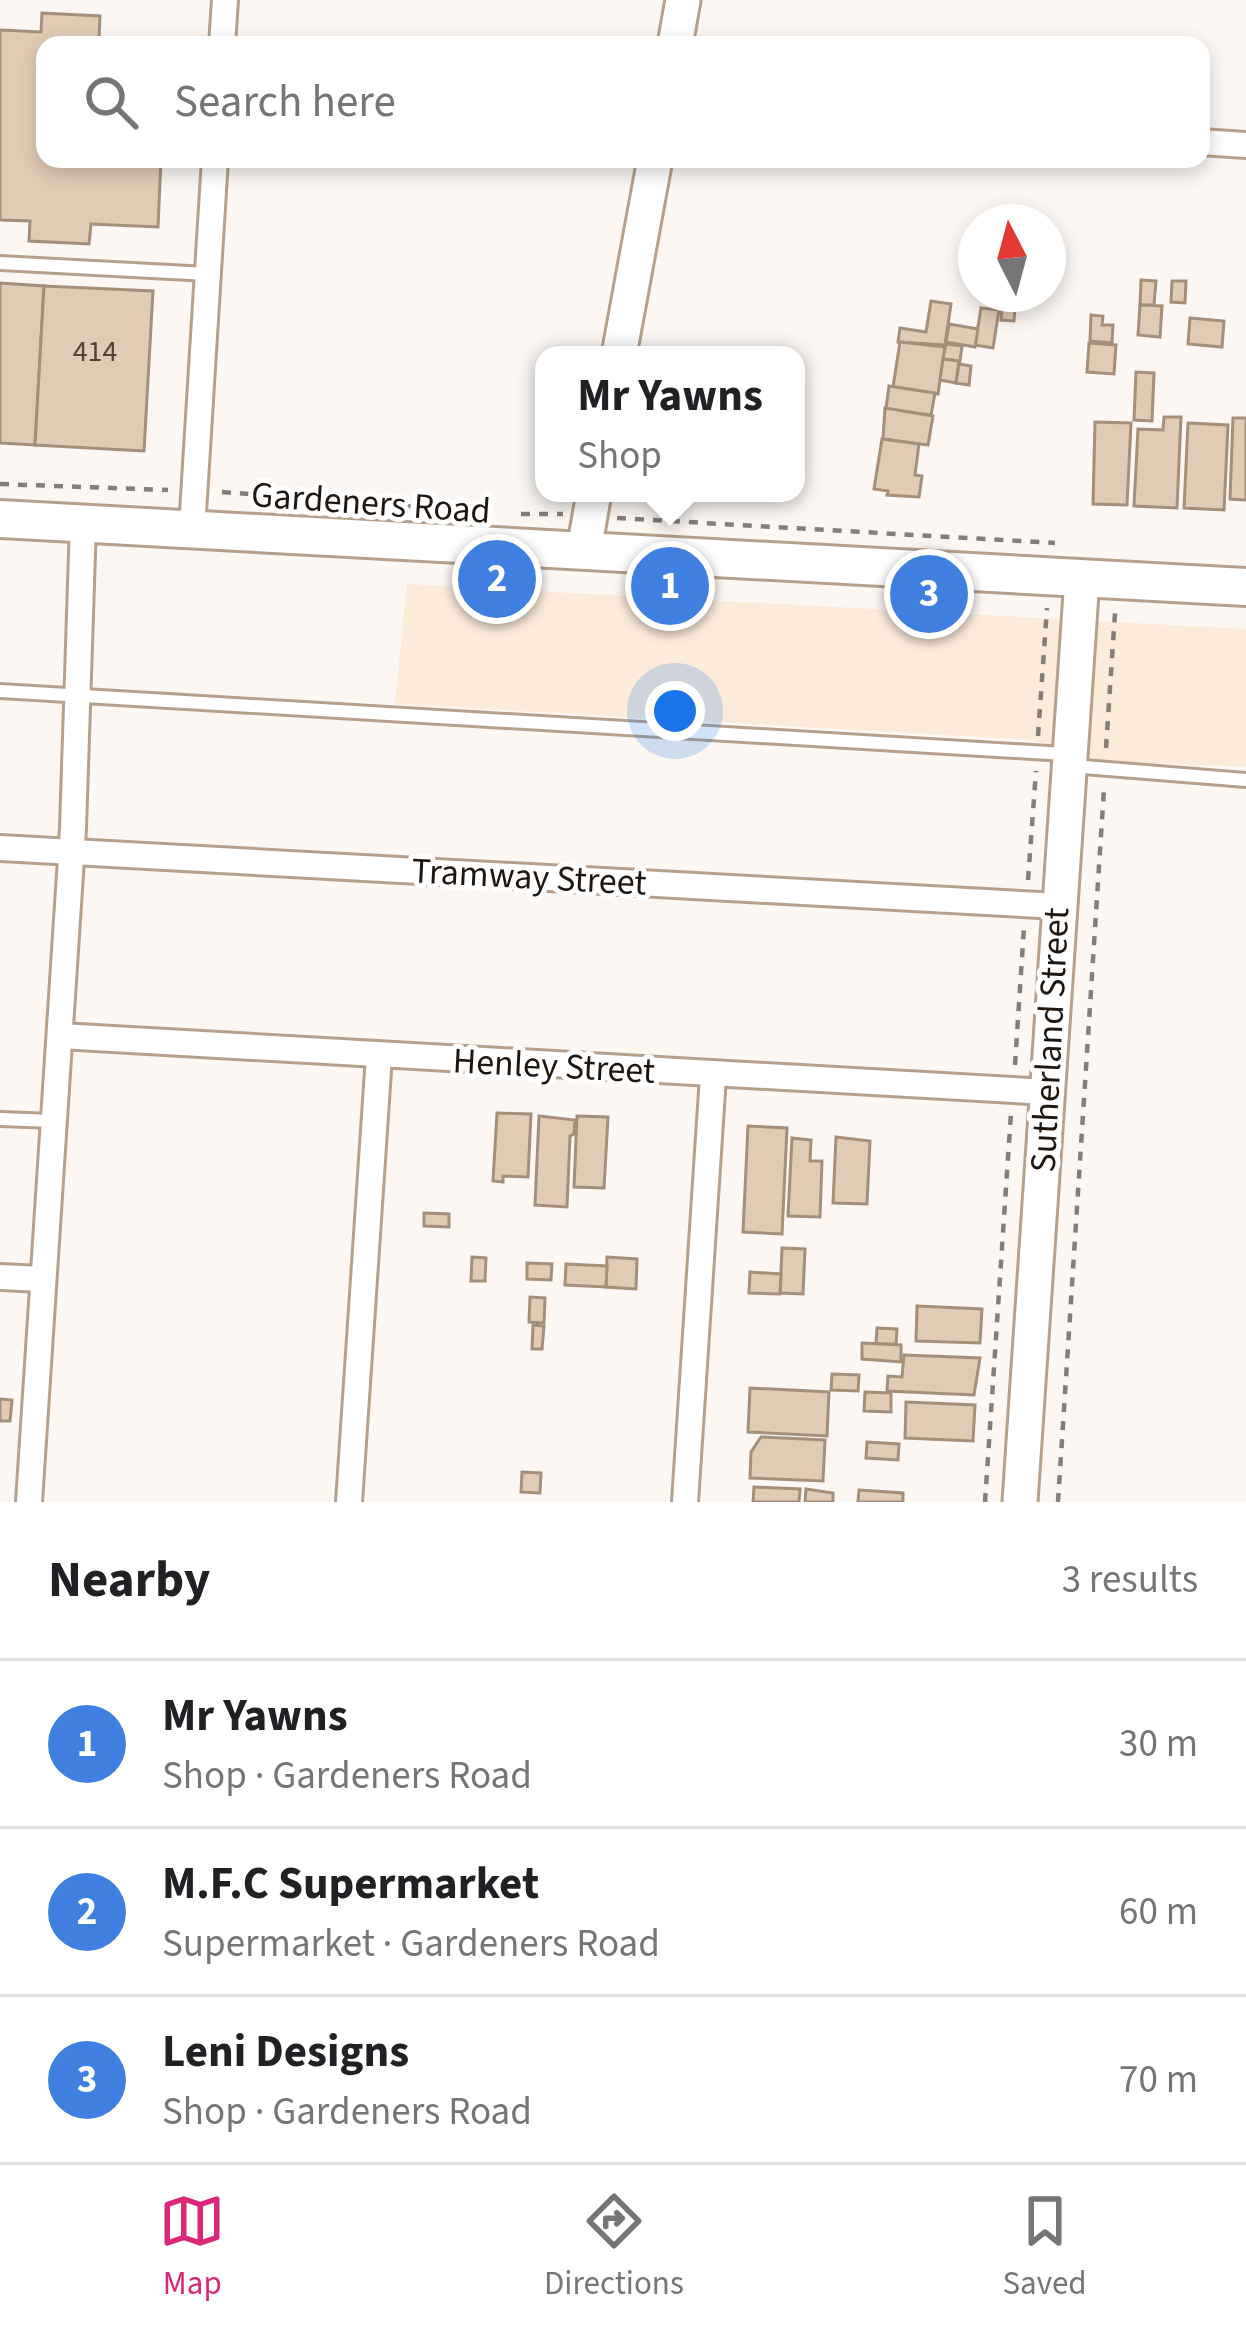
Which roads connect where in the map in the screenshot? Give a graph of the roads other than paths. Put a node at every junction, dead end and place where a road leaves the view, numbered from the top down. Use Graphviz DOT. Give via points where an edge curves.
graph roads {
  1 [pos="225,0"];
  2 [pos="682,0"];
  3 [pos="223,36"];
  4 [pos="676,36"];
  5 [pos="1210,143"];
  6 [pos="1246,145"];
  7 [pos="214,168"];
  8 [pos="653,168"];
  9 [pos="0,263"];
  10 [pos="208,274"];
  11 [pos="621,346"];
  12 [pos="0,519"];
  13 [pos="589,520"];
  14 [pos="83,523"];
  15 [pos="192,529"];
  16 [pos="1082,578"];
  17 [pos="1246,587"];
  18 [pos="0,691"];
  19 [pos="77,696"];
  20 [pos="1059,758"];
  21 [pos="1246,780"];
  22 [pos="0,848"];
  23 [pos="70,852"];
  24 [pos="1042,905"];
  25 [pos="60,1036"];
  26 [pos="379,1056"];
  27 [pos="713,1076"];
  28 [pos="1048,1092"];
  29 [pos="0,1119"];
  30 [pos="54,1121"];
  31 [pos="0,1277"];
  32 [pos="42,1280"];
  33 [pos="29,1502"];
  34 [pos="349,1502"];
  35 [pos="685,1502"];
  36 [pos="1020,1502"];
  1 -- 3 [label="street"];
  2 -- 4 [label="street"];
  5 -- 6 [label="street"];
  7 -- 10 [label="street"];
  8 -- 11 [label="street"];
  9 -- 10 [label="lane"];
  10 -- 15 [label="street"];
  12 -- 14 [label="main road, Gardeners Road"];
  13 -- 15 [label="main road, Gardeners Road"];
  13 -- 16 [label="main road, Gardeners Road"];
  14 -- 15 [label="main road, Gardeners Road"];
  14 -- 19 [label="street"];
  16 -- 17 [label="main road, Gardeners Road"];
  16 -- 20 [label="street, Sutherland Street"];
  18 -- 19 [label="lane"];
  19 -- 20 [label="lane"];
  19 -- 23 [label="street"];
  20 -- 21 [label="lane"];
  20 -- 24 [label="street, Sutherland Street"];
  22 -- 23 [label="street, Tramway Street"];
  23 -- 24 [label="street, Tramway Street"];
  23 -- 25 [label="street"];
  24 -- 28 [label="street, Sutherland Street"];
  25 -- 26 [label="street, Henley Street"];
  25 -- 30 [label="street"];
  26 -- 27 [label="street, Henley Street"];
  26 -- 34 [label="street"];
  27 -- 28 [label="street, Henley Street"];
  27 -- 35 [label="street"];
  28 -- 36 [label="street, Sutherland Street"];
  29 -- 30 [label="lane"];
  30 -- 32 [label="street"];
  31 -- 32 [label="street"];
  32 -- 33 [label="street"];
}
